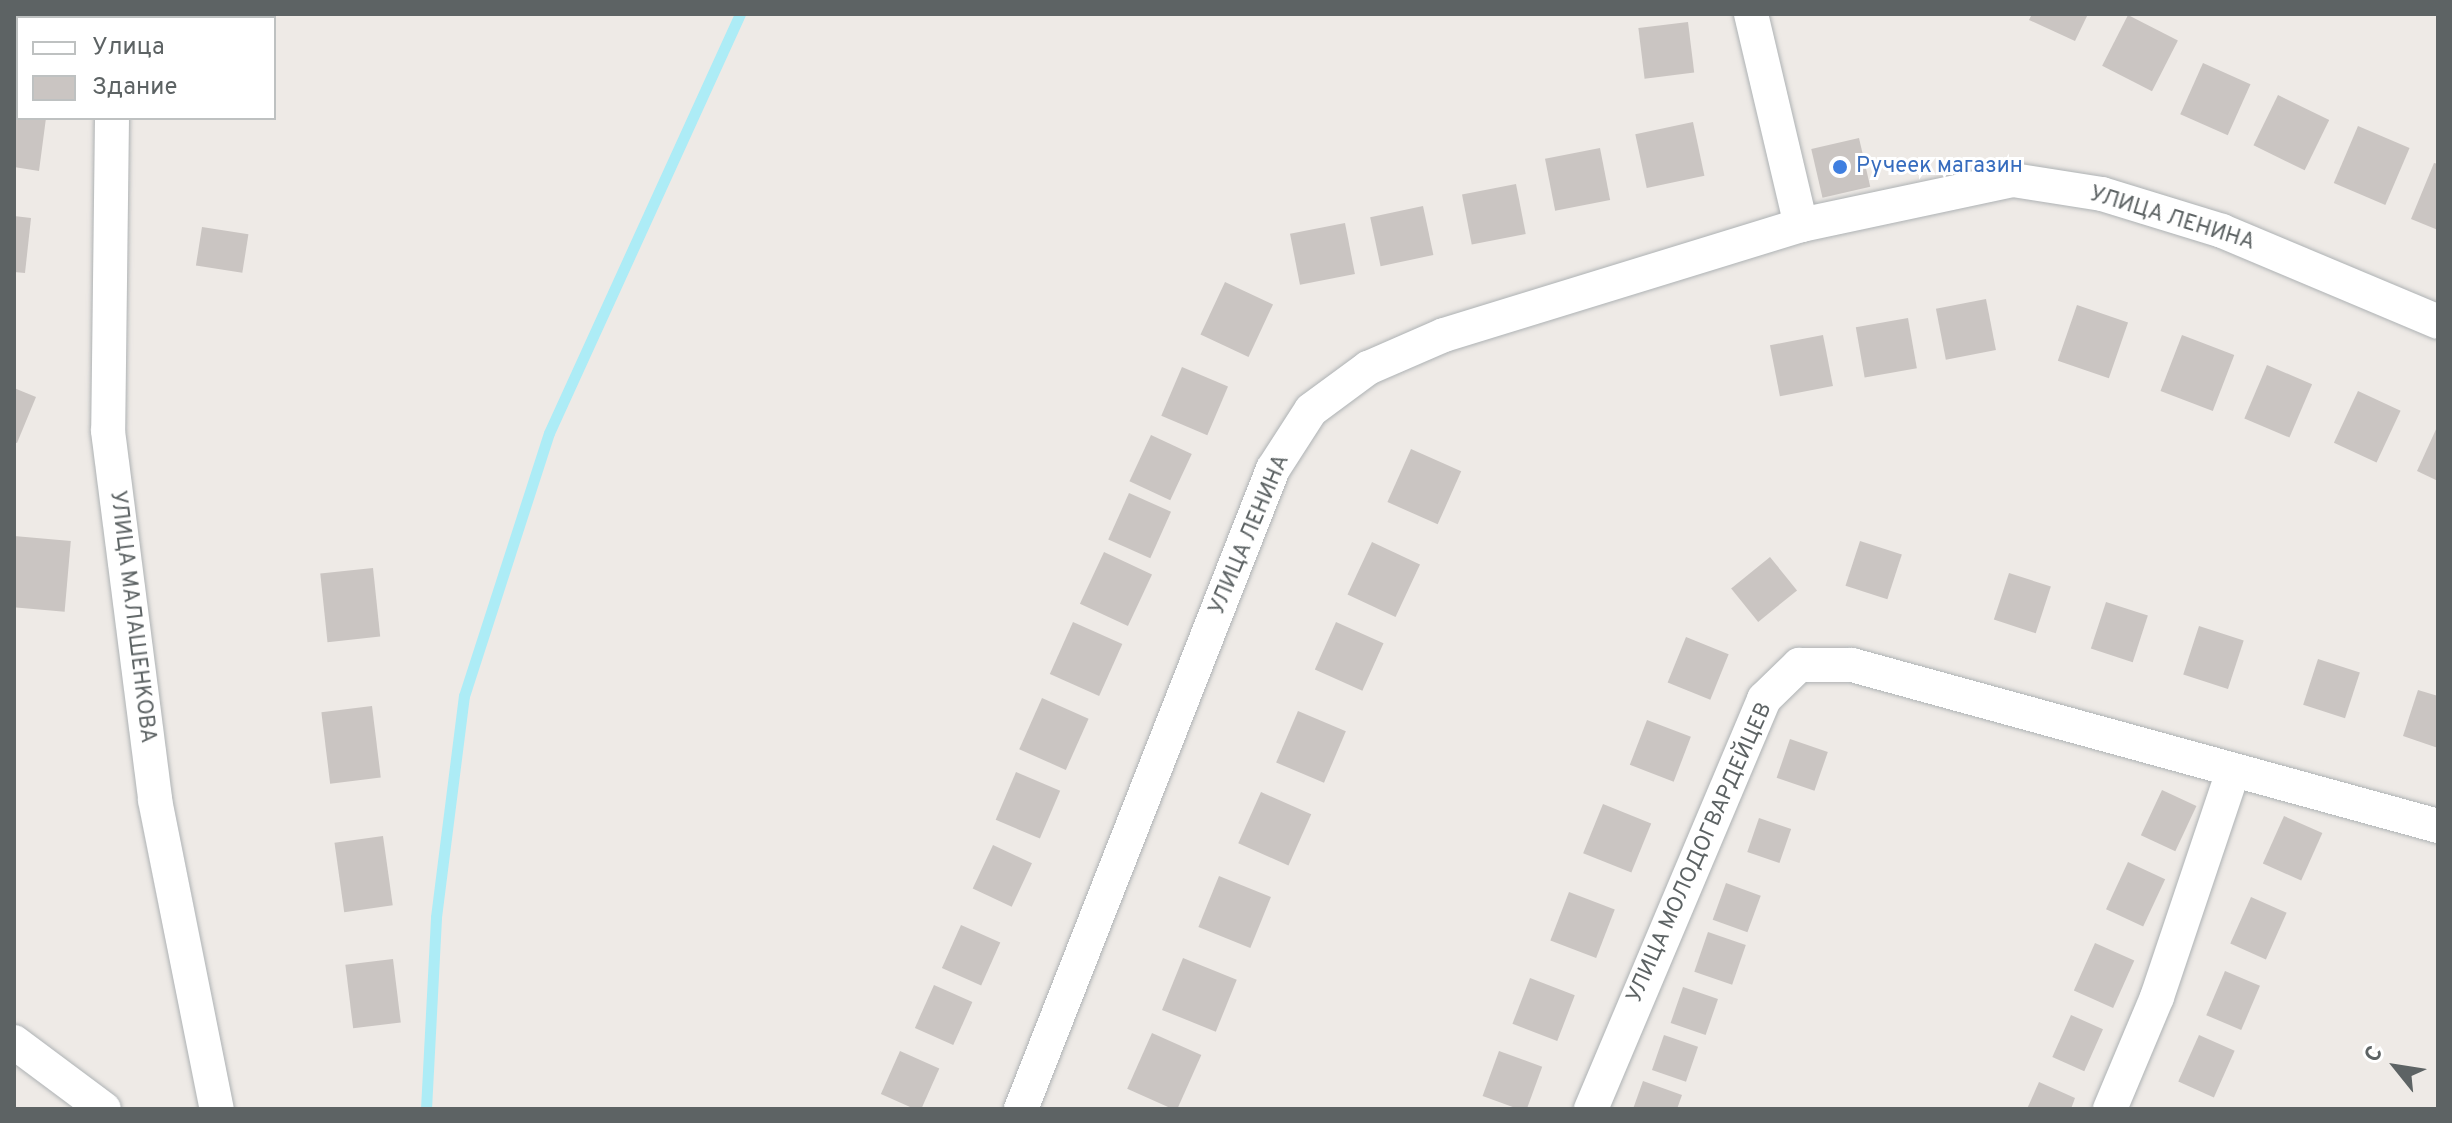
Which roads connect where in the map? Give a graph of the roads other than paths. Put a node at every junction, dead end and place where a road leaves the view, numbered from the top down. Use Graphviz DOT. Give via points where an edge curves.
graph roads {
  1 [pos="1751,14"];
  2 [pos="112,120"];
  3 [pos="1801,225"];
  4 [pos="2438,322"];
  5 [pos="2233,771"];
  6 [pos="2438,826"];
  7 [pos="14,1042"];
  8 [pos="104,1109"];
  9 [pos="217,1109"];
  10 [pos="1021,1109"];
  11 [pos="1591,1109"];
  12 [pos="2110,1109"];
  1 -- 3 [label="street"];
  2 -- 9 [label="street, УЛИЦА МАЛАШЕНКОВА" via="108,431 155,800"];
  3 -- 4 [label="street, УЛИЦА ЛЕНИНА" via="2013,180 2102,194 2222,231"];
  3 -- 10 [label="street, УЛИЦА ЛЕНИНА" via="1444,335 1368,368 1311,410 1273,469"];
  5 -- 6 [label="street, УЛИЦА МОЛОДОГВАРДЕЙЦЕВ"];
  5 -- 11 [label="street, УЛИЦА МОЛОДОГВАРДЕЙЦЕВ" via="1852,665 1799,665 1764,699"];
  5 -- 12 [label="street"];
  7 -- 8 [label="street"];
}
